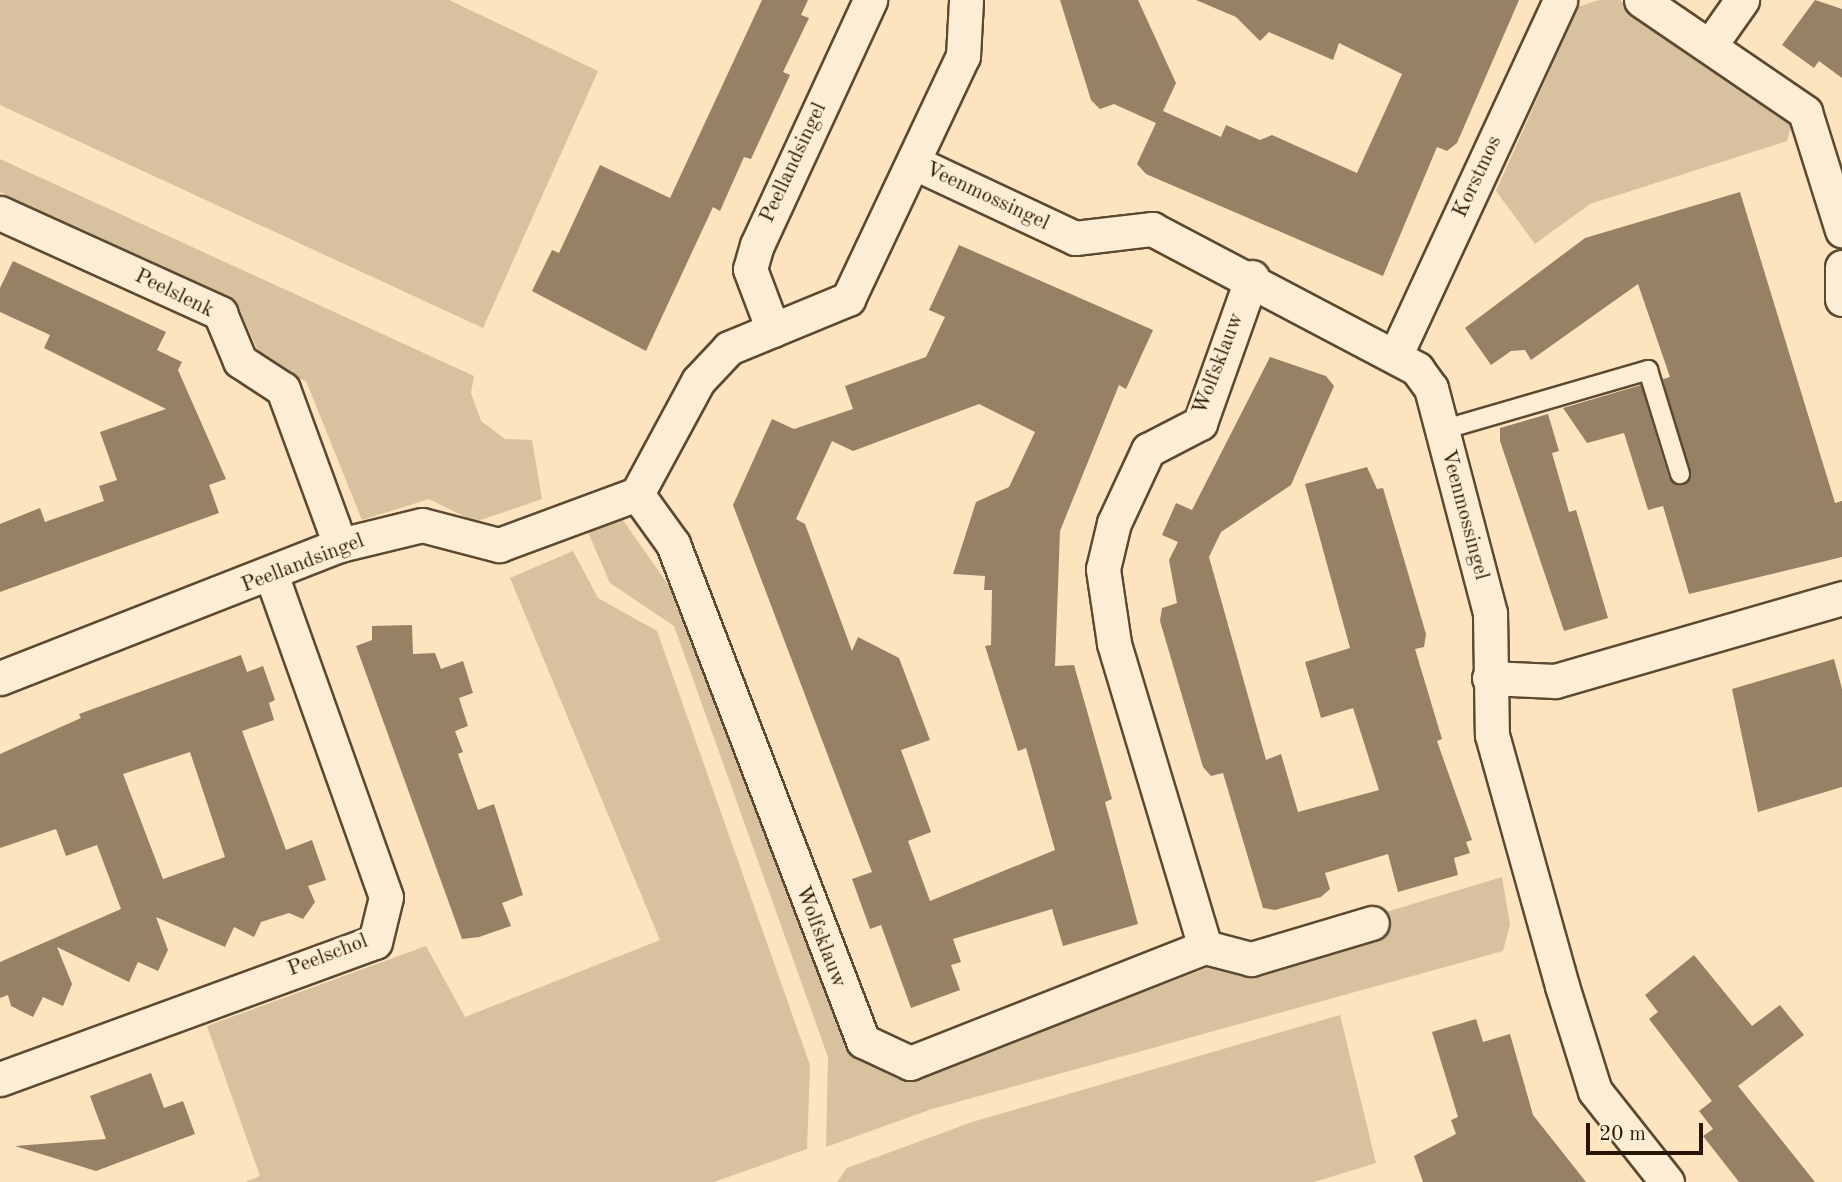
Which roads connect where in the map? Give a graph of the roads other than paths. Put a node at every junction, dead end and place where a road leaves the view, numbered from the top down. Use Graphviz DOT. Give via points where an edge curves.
graph roads {
  1 [pos="870,0"];
  2 [pos="966,0"];
  3 [pos="1560,0"];
  4 [pos="1641,0"];
  5 [pos="1742,0"];
  6 [pos="1711,44"];
  7 [pos="915,163"];
  8 [pos="0,213"];
  9 [pos="1842,230"];
  10 [pos="1842,267"];
  11 [pos="1252,277"];
  12 [pos="1842,299"];
  13 [pos="773,330"];
  14 [pos="1396,354"];
  15 [pos="1442,430"];
  16 [pos="1680,474"];
  17 [pos="637,494"];
  18 [pos="340,545"];
  19 [pos="272,576"];
  20 [pos="1842,598"];
  21 [pos="0,678"];
  22 [pos="1489,678"];
  23 [pos="1372,923"];
  24 [pos="1205,947"];
  25 [pos="0,1079"];
  26 [pos="1667,1182"];
  1 -- 13 [label="street, Peellandsingel" via="757,244 750,269"];
  2 -- 7 [label="street" via="963,56"];
  3 -- 14 [label="street, Korstmos"];
  4 -- 6 [label="street"];
  5 -- 6 [label="street"];
  6 -- 9 [label="street" via="1805,112"];
  7 -- 11 [label="street, Veenmossingel" via="1075,238 1152,229"];
  7 -- 13 [label="street" via="848,299"];
  8 -- 18 [label="street, Peelslenk" via="220,313 240,361 283,389"];
  10 -- 12 [label="street"];
  11 -- 14 [label="street, Veenmossingel"];
  11 -- 24 [label="street, Wolfsklauw" via="1200,422 1148,450 1114,523 1103,569 1114,643"];
  13 -- 17 [label="street" via="729,348 698,382"];
  14 -- 15 [label="street, Veenmossingel" via="1430,388"];
  15 -- 16 [label="lane" via="1648,370"];
  15 -- 22 [label="street, Veenmossingel" via="1490,613"];
  17 -- 18 [label="street, Peellandsingel" via="499,545 422,525"];
  17 -- 24 [label="street, Wolfsklauw" via="673,544 863,1041 910,1063"];
  18 -- 19 [label="street, Peellandsingel"];
  19 -- 21 [label="street, Peellandsingel"];
  19 -- 25 [label="street, Peelschol" via="386,897 375,942"];
  20 -- 22 [label="street" via="1555,681"];
  22 -- 26 [label="street, Veenmossingel" via="1492,735 1509,806 1595,1091"];
  23 -- 24 [label="street" via="1251,959"];
}
